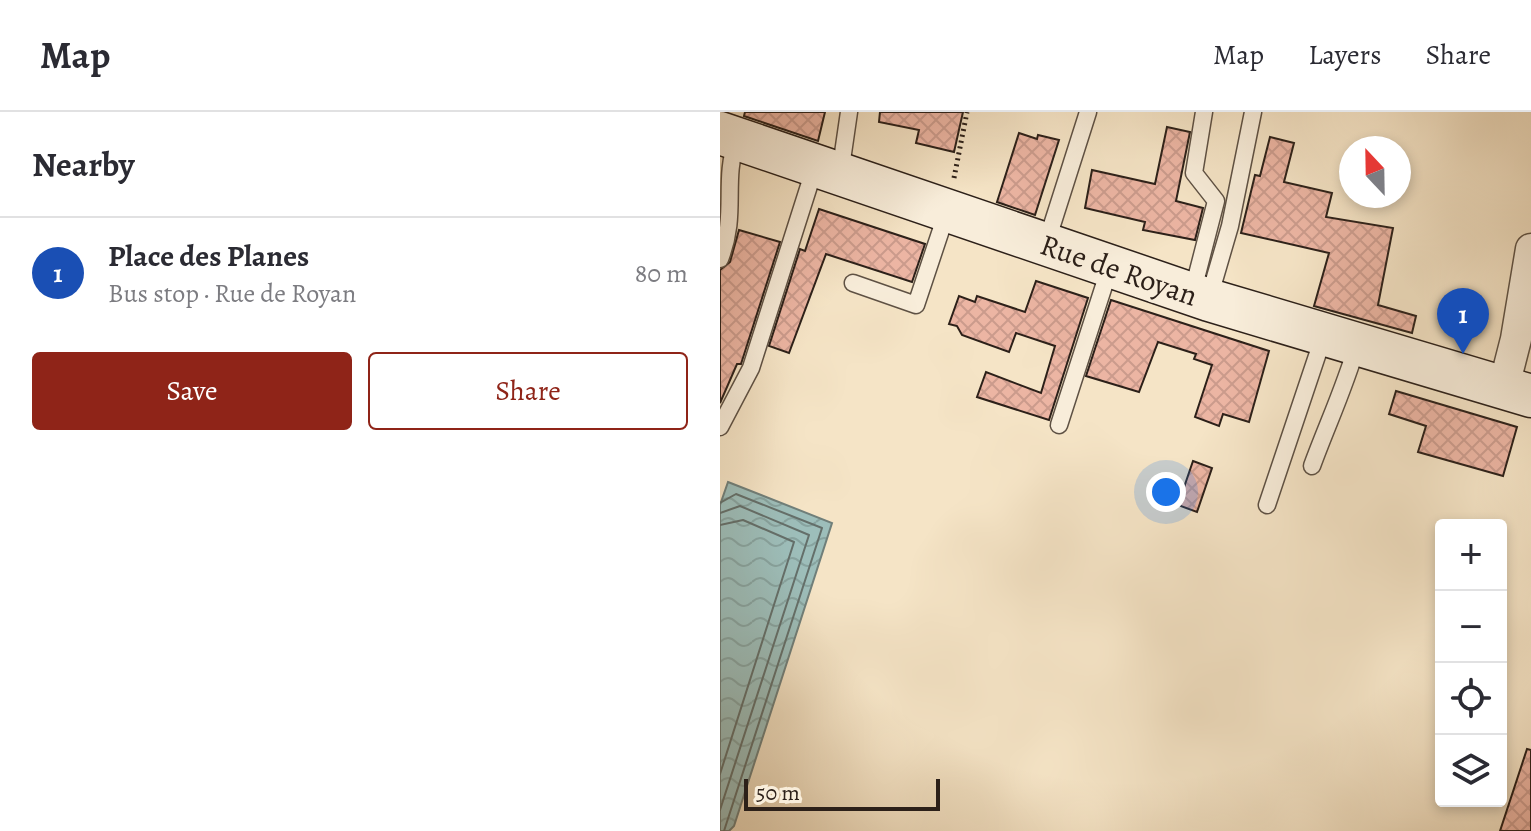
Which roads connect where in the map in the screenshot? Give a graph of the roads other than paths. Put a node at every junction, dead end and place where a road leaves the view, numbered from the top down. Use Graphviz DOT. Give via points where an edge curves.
graph roads {
  1 [pos="849,112"];
  2 [pos="1088,112"];
  3 [pos="1204,112"];
  4 [pos="1253,112"];
  5 [pos="729,136"];
  6 [pos="828,171"];
  7 [pos="947,212"];
  8 [pos="1046,246"];
  9 [pos="1531,249"];
  10 [pos="720,259"];
  11 [pos="1110,267"];
  12 [pos="853,283"];
  13 [pos="1200,297"];
  14 [pos="1341,339"];
  15 [pos="1522,394"];
  16 [pos="1059,425"];
  17 [pos="720,427"];
  18 [pos="1312,466"];
  19 [pos="1267,505"];
  1 -- 6 [label="lane"];
  2 -- 8 [label="lane"];
  3 -- 13 [label="lane" via="1194,173 1216,201"];
  4 -- 13 [label="lane" via="1230,226"];
  5 -- 6 [label="main road, Rue de Royan"];
  5 -- 10 [label="lane" via="732,213"];
  6 -- 7 [label="main road, Rue de Royan"];
  6 -- 17 [label="lane" via="751,368"];
  7 -- 8 [label="main road, Rue de Royan"];
  7 -- 12 [label="lane" via="916,305"];
  8 -- 11 [label="main road, Rue de Royan"];
  9 -- 15 [label="street" via="1516,339"];
  11 -- 13 [label="main road, Rue de Royan"];
  11 -- 16 [label="lane"];
  13 -- 14 [label="main road, Rue de Royan"];
  14 -- 15 [label="main road, Rue de Royan"];
  14 -- 18 [label="lane" via="1343,394"];
  14 -- 19 [label="lane"];
}
